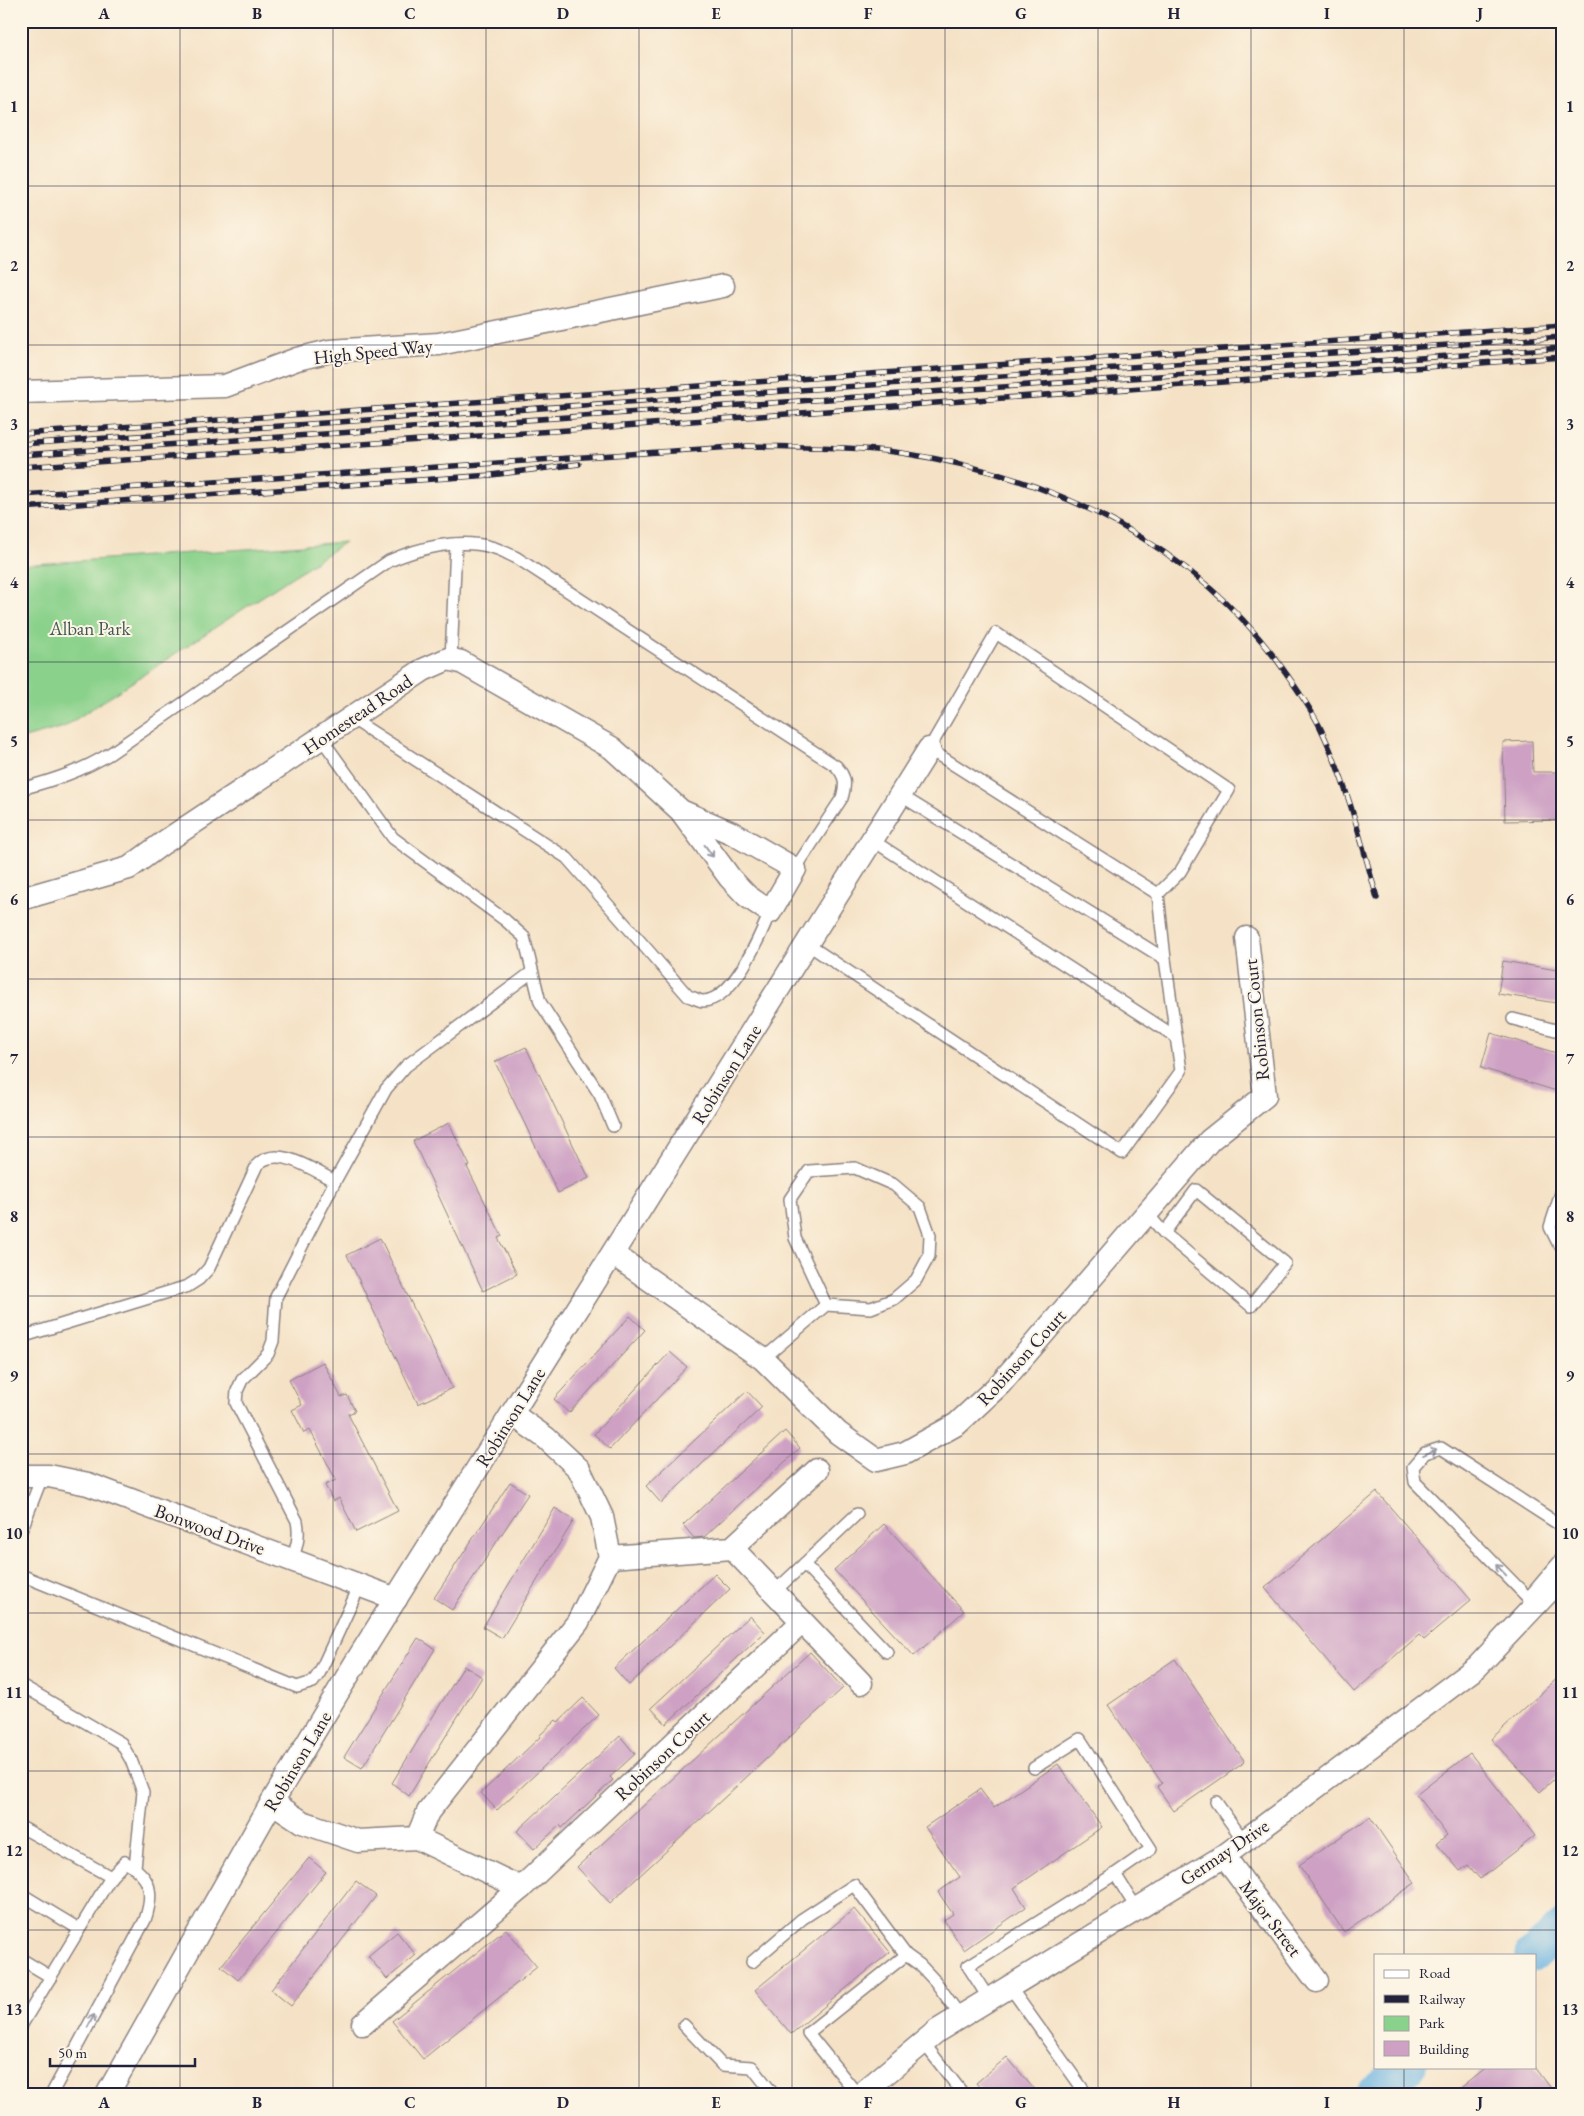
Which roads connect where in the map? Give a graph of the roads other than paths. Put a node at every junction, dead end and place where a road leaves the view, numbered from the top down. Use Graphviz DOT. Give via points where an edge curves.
graph roads {
  1 [pos="723,286"];
  2 [pos="21,392"];
  3 [pos="456,544"];
  4 [pos="451,660"];
  5 [pos="351,718"];
  6 [pos="321,738"];
  7 [pos="928,749"];
  8 [pos="21,789"];
  9 [pos="900,795"];
  10 [pos="681,811"];
  11 [pos="872,840"];
  12 [pos="795,869"];
  13 [pos="1158,894"];
  14 [pos="21,899"];
  15 [pos="770,912"];
  16 [pos="1247,938"];
  17 [pos="807,944"];
  18 [pos="1165,959"];
  19 [pos="532,972"];
  20 [pos="1513,1019"];
  21 [pos="1563,1032"];
  22 [pos="1176,1037"];
  23 [pos="613,1126"];
  24 [pos="334,1180"];
  25 [pos="1563,1188"];
  26 [pos="1146,1212"];
  27 [pos="1164,1233"];
  28 [pos="1563,1245"];
  29 [pos="613,1254"];
  30 [pos="826,1305"];
  31 [pos="21,1337"];
  32 [pos="762,1359"];
  33 [pos="512,1414"];
  34 [pos="817,1470"];
  35 [pos="32,1477"];
  36 [pos="857,1514"];
  37 [pos="1563,1527"];
  38 [pos="21,1531"];
  39 [pos="732,1548"];
  40 [pos="610,1556"];
  41 [pos="1563,1558"];
  42 [pos="292,1560"];
  43 [pos="804,1564"];
  44 [pos="21,1575"];
  45 [pos="1563,1576"];
  46 [pos="360,1585"];
  47 [pos="774,1592"];
  48 [pos="396,1599"];
  49 [pos="1531,1601"];
  50 [pos="802,1622"];
  51 [pos="887,1652"];
  52 [pos="861,1683"];
  53 [pos="21,1685"];
  54 [pos="1034,1768"];
  55 [pos="272,1802"];
  56 [pos="1216,1802"];
  57 [pos="21,1827"];
  58 [pos="417,1838"];
  59 [pos="1244,1841"];
  60 [pos="1224,1856"];
  61 [pos="135,1868"];
  62 [pos="1115,1874"];
  63 [pos="111,1877"];
  64 [pos="521,1888"];
  65 [pos="21,1894"];
  66 [pos="1137,1909"];
  67 [pos="79,1929"];
  68 [pos="906,1955"];
  69 [pos="21,1960"];
  70 [pos="752,1962"];
  71 [pos="51,1977"];
  72 [pos="1317,1981"];
  73 [pos="1010,1987"];
  74 [pos="989,1999"];
  75 [pos="960,2017"];
  76 [pos="363,2024"];
  77 [pos="22,2025"];
  78 [pos="684,2025"];
  79 [pos="923,2042"];
  80 [pos="51,2095"];
  81 [pos="107,2095"];
  82 [pos="774,2095"];
  83 [pos="859,2095"];
  84 [pos="964,2095"];
  85 [pos="1087,2095"];
  1 -- 2 [label="street, High Speed Way" via="439,344 330,351 297,359 225,386"];
  3 -- 4 [label="lane"];
  3 -- 8 [label="lane" via="429,547 389,561 111,753 74,774"];
  3 -- 12 [label="lane" via="491,547 516,558 836,766 844,774 846,786 842,798"];
  4 -- 5 [label="street, Homestead Road" via="423,670"];
  4 -- 10 [label="street" via="461,662 612,748"];
  5 -- 6 [label="street, Homestead Road"];
  5 -- 15 [label="lane" via="568,858 688,996 703,1001 716,997 734,981 752,952"];
  6 -- 14 [label="street, Homestead Road" via="129,868"];
  6 -- 19 [label="lane" via="393,838 505,920 524,938"];
  7 -- 9 [label="street, Robinson Lane"];
  7 -- 13 [label="lane"];
  7 -- 13 [label="lane" via="996,633 1229,790 1180,872"];
  9 -- 11 [label="street, Robinson Lane"];
  9 -- 18 [label="lane"];
  10 -- 12 [label="street" via="732,833"];
  10 -- 15 [label="street, one-way" via="730,878 747,896"];
  11 -- 17 [label="street, Robinson Lane"];
  11 -- 22 [label="lane"];
  12 -- 15 [label="street"];
  13 -- 18 [label="lane"];
  16 -- 26 [label="street, Robinson Court" via="1265,1096 1210,1140"];
  17 -- 22 [label="lane" via="1122,1153 1181,1071"];
  17 -- 29 [label="street, Robinson Lane"];
  18 -- 22 [label="lane"];
  19 -- 23 [label="lane" via="540,1002 600,1095"];
  19 -- 24 [label="lane" via="406,1066 386,1089"];
  20 -- 21 [label="lane"];
  24 -- 31 [label="lane" via="293,1161 276,1156 264,1158 257,1165 209,1268 199,1279 188,1286"];
  24 -- 42 [label="lane" via="276,1297 273,1341 268,1354 242,1380 237,1391 236,1403 297,1521 298,1545"];
  25 -- 28 [label="lane" via="1550,1227 1558,1243"];
  26 -- 27 [label="lane"];
  26 -- 32 [label="street, Robinson Court" via="1000,1384 957,1424 905,1453 876,1460 838,1433"];
  27 -- 27 [label="lane" via="1251,1306 1285,1263 1196,1190"];
  29 -- 32 [label="street, Robinson Court"];
  29 -- 33 [label="street, Robinson Lane"];
  30 -- 30 [label="lane" via="871,1308 894,1298 916,1280 929,1256 930,1235 920,1207 894,1185 855,1168 809,1171 790,1199 795,1238"];
  30 -- 32 [label="lane"];
  33 -- 40 [label="street" via="546,1438 579,1469 602,1517"];
  33 -- 48 [label="street, Robinson Lane"];
  34 -- 39 [label="street"];
  35 -- 38 [label="lane"];
  35 -- 42 [label="street, Bonwood Drive" via="49,1476 88,1484"];
  36 -- 43 [label="lane"];
  49 -- 37 [label="lane, one-way" via="1415,1482 1413,1467 1425,1452 1441,1448"];
  39 -- 40 [label="street"];
  39 -- 47 [label="street"];
  40 -- 58 [label="street" via="578,1622 428,1812"];
  41 -- 49 [label="lane"];
  42 -- 46 [label="street, Bonwood Drive"];
  43 -- 47 [label="lane"];
  43 -- 51 [label="lane"];
  44 -- 46 [label="lane" via="297,1687 313,1682 320,1672"];
  45 -- 49 [label="street, Germay Drive"];
  46 -- 48 [label="street, Bonwood Drive"];
  47 -- 50 [label="street"];
  48 -- 55 [label="street, Robinson Lane"];
  49 -- 59 [label="street, Germay Drive" via="1477,1667"];
  50 -- 52 [label="street"];
  50 -- 64 [label="street, Robinson Court"];
  53 -- 61 [label="lane" via="121,1743 143,1792"];
  54 -- 62 [label="lane" via="1080,1739 1151,1849"];
  55 -- 58 [label="street" via="302,1822 358,1841"];
  55 -- 81 [label="street, Robinson Lane"];
  56 -- 59 [label="lane"];
  57 -- 63 [label="lane"];
  58 -- 64 [label="street"];
  59 -- 60 [label="street, Germay Drive"];
  60 -- 66 [label="street, Germay Drive"];
  60 -- 72 [label="street, Major Street"];
  61 -- 63 [label="lane" via="125,1862"];
  80 -- 61 [label="lane, one-way" via="145,1920 150,1903 148,1887 142,1871"];
  62 -- 66 [label="lane"];
  62 -- 74 [label="lane" via="968,1966"];
  63 -- 67 [label="lane"];
  64 -- 76 [label="street, Robinson Court"];
  65 -- 67 [label="lane"];
  66 -- 73 [label="street, Germay Drive"];
  67 -- 71 [label="lane"];
  68 -- 70 [label="lane" via="854,1886 802,1919"];
  68 -- 75 [label="lane" via="936,1981"];
  68 -- 83 [label="lane" via="808,2033"];
  69 -- 71 [label="lane"];
  71 -- 77 [label="lane"];
  73 -- 74 [label="street, Germay Drive"];
  73 -- 85 [label="lane"];
  74 -- 75 [label="street, Germay Drive"];
  75 -- 79 [label="street, Germay Drive"];
  78 -- 82 [label="lane" via="722,2065 752,2068"];
  79 -- 83 [label="street, Germay Drive"];
  79 -- 84 [label="lane"];
}
